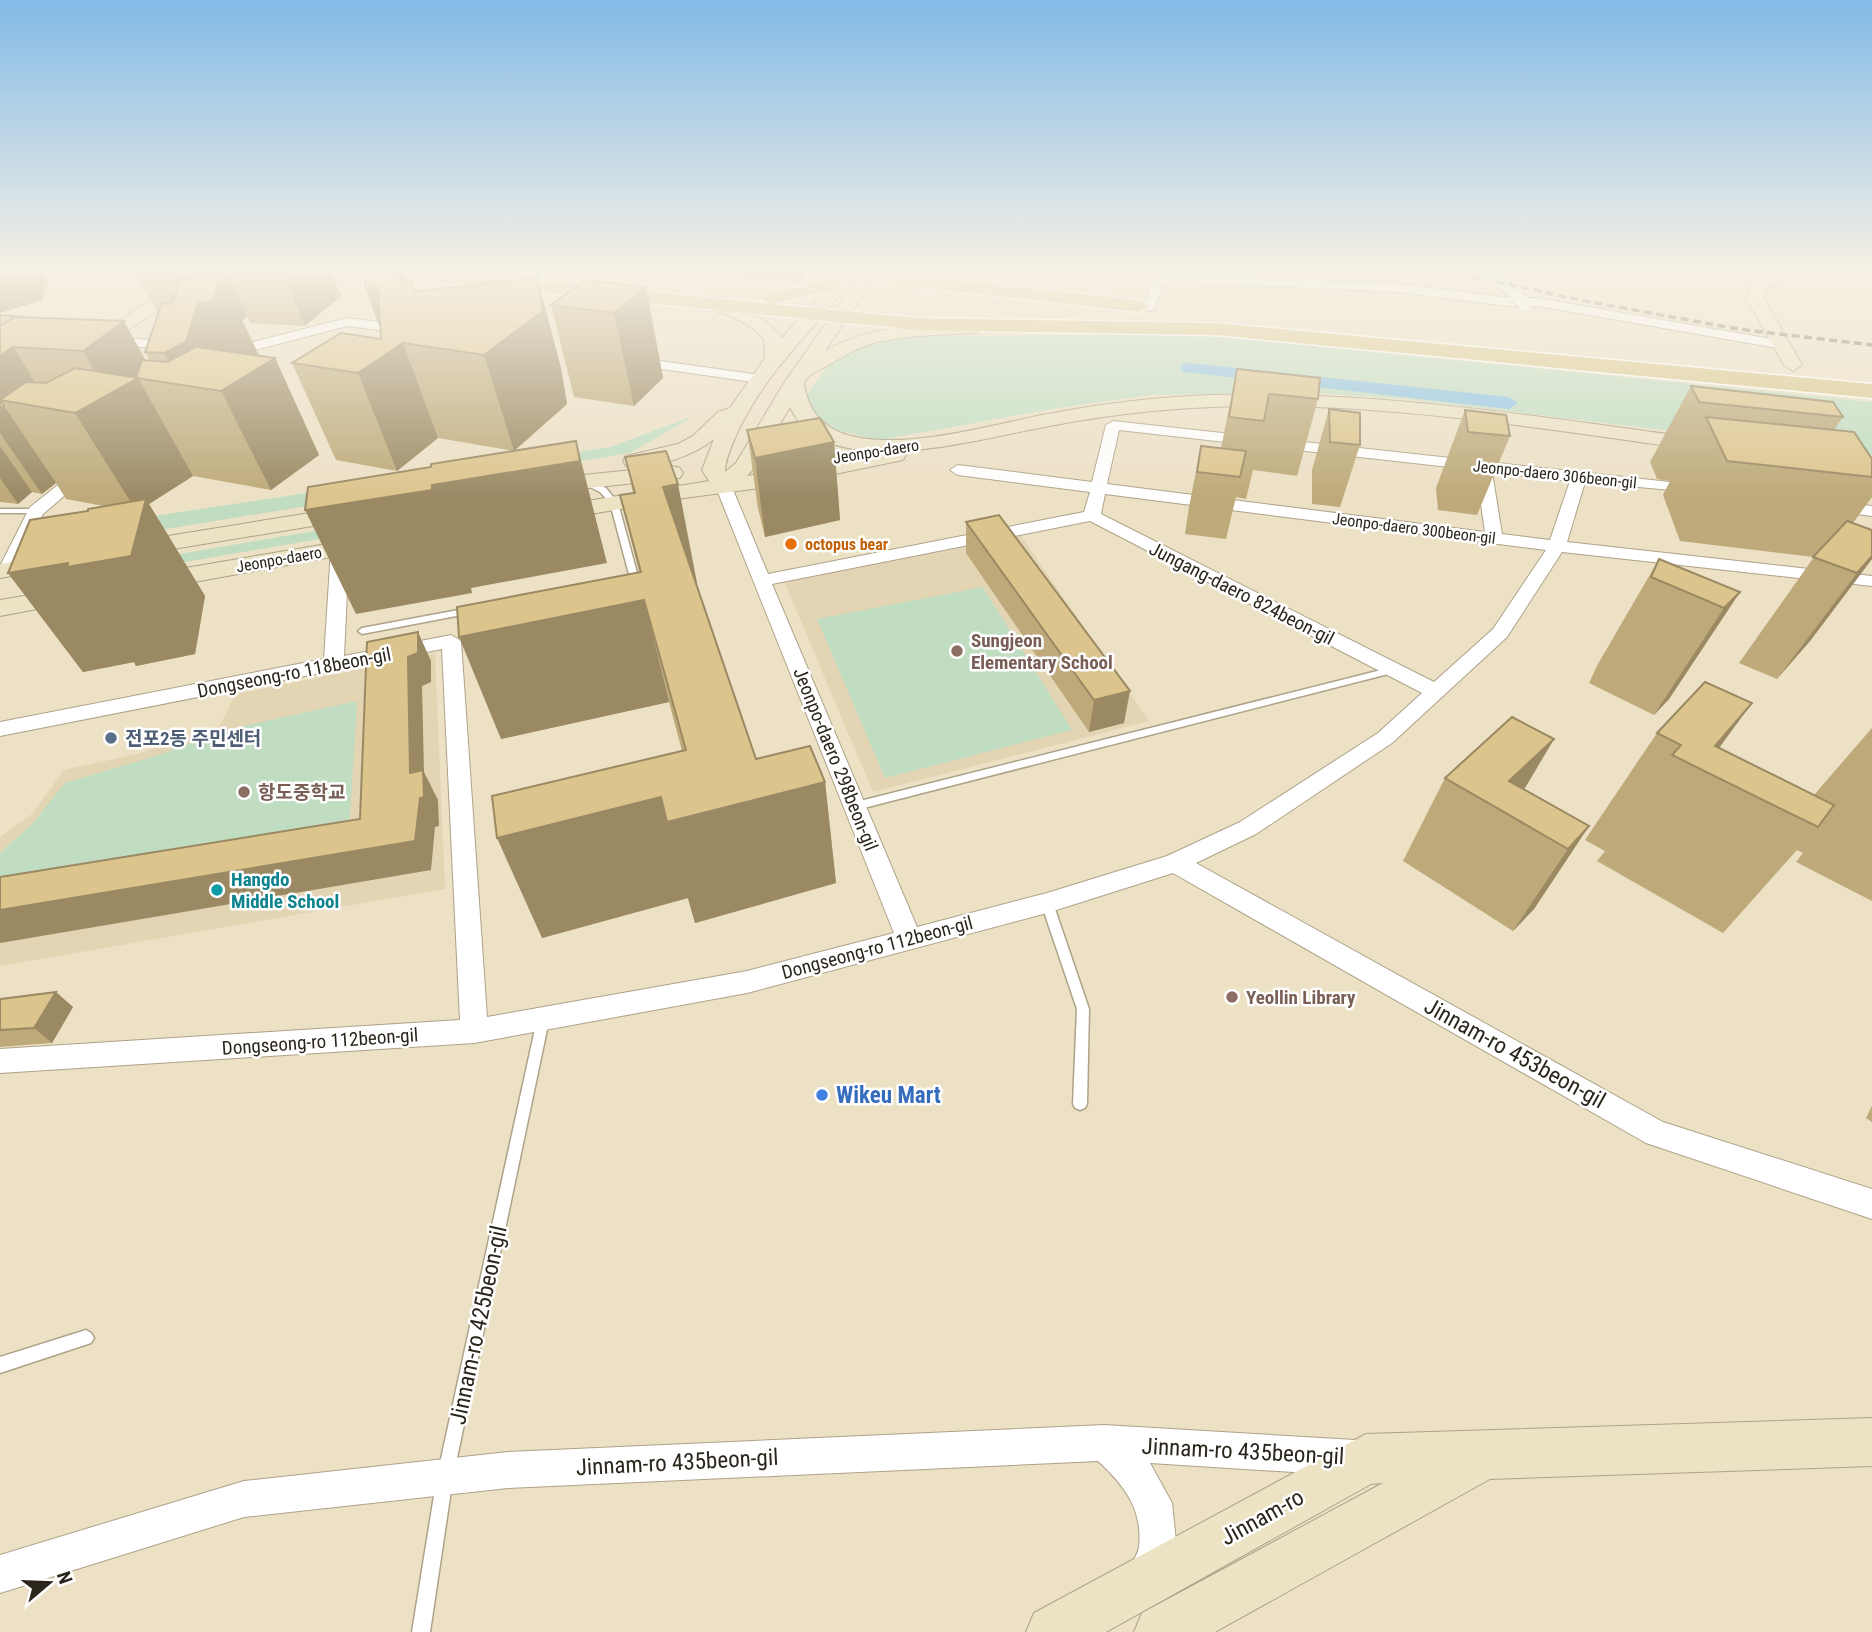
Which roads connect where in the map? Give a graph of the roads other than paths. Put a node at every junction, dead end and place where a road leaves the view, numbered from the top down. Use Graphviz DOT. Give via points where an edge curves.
graph roads {
  1 [pos="248,347"];
  2 [pos="774,347"];
  3 [pos="786,347"];
  4 [pos="820,347"];
  5 [pos="850,347"];
  6 [pos="1407,347"];
  7 [pos="1595,347"];
  8 [pos="1784,347"];
  9 [pos="213,348"];
  10 [pos="238,350"];
  11 [pos="614,359"];
  12 [pos="775,361"];
  13 [pos="1793,365"];
  14 [pos="217,366"];
  15 [pos="1872,373"];
  16 [pos="760,379"];
  17 [pos="797,380"];
  18 [pos="1872,391"];
  19 [pos="740,408"];
  20 [pos="1106,418"];
  21 [pos="927,443"];
  22 [pos="1730,448"];
  23 [pos="98,461"];
  24 [pos="1483,465"];
  25 [pos="744,467"];
  26 [pos="958,470"];
  27 [pos="1578,476"];
  28 [pos="718,477"];
  29 [pos="584,481"];
  30 [pos="1098,488"];
  31 [pos="1712,492"];
  32 [pos="614,503"];
  33 [pos="1819,505"];
  34 [pos="370,510"];
  35 [pos="0,511"];
  36 [pos="36,511"];
  37 [pos="1872,511"];
  38 [pos="1092,516"];
  39 [pos="532,517"];
  40 [pos="1494,538"];
  41 [pos="395,539"];
  42 [pos="1557,545"];
  43 [pos="340,548"];
  44 [pos="112,552"];
  45 [pos="71,559"];
  46 [pos="2,571"];
  47 [pos="763,580"];
  48 [pos="1872,581"];
  49 [pos="622,583"];
  50 [pos="124,587"];
  51 [pos="97,592"];
  52 [pos="0,608"];
  53 [pos="485,608"];
  54 [pos="362,631"];
  55 [pos="334,664"];
  56 [pos="1393,670"];
  57 [pos="1437,692"];
  58 [pos="0,729"];
  59 [pos="856,806"];
  60 [pos="1174,863"];
  61 [pos="1047,903"];
  62 [pos="909,939"];
  63 [pos="543,1020"];
  64 [pos="474,1031"];
  65 [pos="0,1061"];
  66 [pos="1080,1104"];
  67 [pos="1872,1205"];
  68 [pos="86,1338"];
  69 [pos="0,1365"];
  70 [pos="1872,1442"];
  71 [pos="1104,1443"];
  72 [pos="1486,1455"];
  73 [pos="1366,1459"];
  74 [pos="445,1477"];
  75 [pos="0,1574"];
  76 [pos="1140,1586"];
  77 [pos="421,1632"];
  78 [pos="1053,1632"];
  79 [pos="1161,1632"];
  1 -- 10 [label="street"];
  2 -- 12 [label="main road"];
  3 -- 12 [label="main road"];
  4 -- 17 [label="main road"];
  5 -- 17 [label="main road"];
  6 -- 18 [label="main road"];
  7 -- 13 [label="main road"];
  8 -- 13 [label="main road"];
  9 -- 10 [label="street"];
  10 -- 14 [label="street"];
  11 -- 16 [label="street"];
  12 -- 16 [label="main road"];
  13 -- 15 [label="main road"];
  16 -- 19 [label="main road"];
  17 -- 21 [label="main road" via="799,411 828,435 870,445"];
  17 -- 25 [label="main road"];
  19 -- 28 [label="main road" via="718,451"];
  19 -- 29 [label="main road, Jeonpo-daero" via="721,418 698,442 679,451 518,485"];
  20 -- 21 [label="main road"];
  20 -- 22 [label="main road" via="1209,401 1338,401"];
  20 -- 24 [label="street, Jeonpo-daero 306beon-gil"];
  20 -- 30 [label="street"];
  21 -- 25 [label="main road, Jeonpo-daero" via="789,466"];
  21 -- 28 [label="main road, Jeonpo-daero" via="887,458 782,478"];
  23 -- 36 [label="street"];
  24 -- 27 [label="street, Jeonpo-daero 306beon-gil"];
  24 -- 40 [label="street"];
  25 -- 28 [label="main road, Jeonpo-daero"];
  26 -- 30 [label="street, Jeonpo-daero 300beon-gil"];
  27 -- 31 [label="street, Jeonpo-daero 306beon-gil"];
  27 -- 42 [label="street, Dongseong-ro 112beon-gil"];
  28 -- 29 [label="main road, Jeonpo-daero"];
  28 -- 32 [label="main road, Jeonpo-daero"];
  28 -- 47 [label="street, Jeonpo-daero 298beon-gil"];
  29 -- 32 [label="lane" via="603,490"];
  30 -- 38 [label="street"];
  30 -- 40 [label="street, Jeonpo-daero 300beon-gil"];
  32 -- 39 [label="main road, Jeonpo-daero"];
  32 -- 49 [label="lane" via="635,580"];
  33 -- 37 [label="street"];
  34 -- 44 [label="main road, Jeonpo-daero"];
  35 -- 36 [label="lane"];
  36 -- 46 [label="street"];
  38 -- 47 [label="street"];
  38 -- 56 [label="street, Jungang-daero 824beon-gil"];
  40 -- 42 [label="street, Jeonpo-daero 300beon-gil"];
  41 -- 43 [label="main road, Jeonpo-daero"];
  42 -- 48 [label="street, Jeonpo-daero 300beon-gil"];
  42 -- 57 [label="street, Dongseong-ro 112beon-gil" via="1500,633"];
  43 -- 50 [label="main road, Jeonpo-daero"];
  43 -- 55 [label="street"];
  45 -- 46 [label="main road"];
  47 -- 59 [label="street, Jeonpo-daero 298beon-gil"];
  51 -- 52 [label="main road"];
  53 -- 54 [label="lane"];
  55 -- 58 [label="street, Dongseong-ro 118beon-gil"];
  55 -- 64 [label="street, Dongseong-ro 118beon-gil" via="451,641"];
  56 -- 57 [label="street, Jungang-daero 824beon-gil"];
  56 -- 59 [label="lane"];
  57 -- 60 [label="street, Dongseong-ro 112beon-gil" via="1385,738 1248,828"];
  59 -- 62 [label="street, Jeonpo-daero 298beon-gil"];
  60 -- 61 [label="street, Dongseong-ro 112beon-gil"];
  60 -- 67 [label="street, Jinnam-ro 453beon-gil" via="1656,1133"];
  61 -- 62 [label="street, Dongseong-ro 112beon-gil"];
  61 -- 66 [label="lane" via="1083,1009"];
  62 -- 63 [label="street, Dongseong-ro 112beon-gil" via="747,982"];
  63 -- 64 [label="street, Dongseong-ro 112beon-gil"];
  63 -- 74 [label="lane, Jinnam-ro 425beon-gil"];
  64 -- 65 [label="street, Dongseong-ro 112beon-gil"];
  68 -- 69 [label="lane"];
  70 -- 72 [label="main road, Jinnam-ro"];
  71 -- 73 [label="street, Jinnam-ro 435beon-gil"];
  71 -- 74 [label="street, Jinnam-ro 435beon-gil" via="508,1470"];
  71 -- 76 [label="street" via="1134,1470 1153,1503 1158,1551"];
  72 -- 73 [label="main road, Jinnam-ro"];
  72 -- 79 [label="main road, Jinnam-ro"];
  73 -- 76 [label="main road, Jinnam-ro"];
  74 -- 75 [label="street, Jinnam-ro 435beon-gil" via="244,1499"];
  74 -- 77 [label="lane, Jinnam-ro 425beon-gil"];
  76 -- 78 [label="main road, Jinnam-ro"];
}
